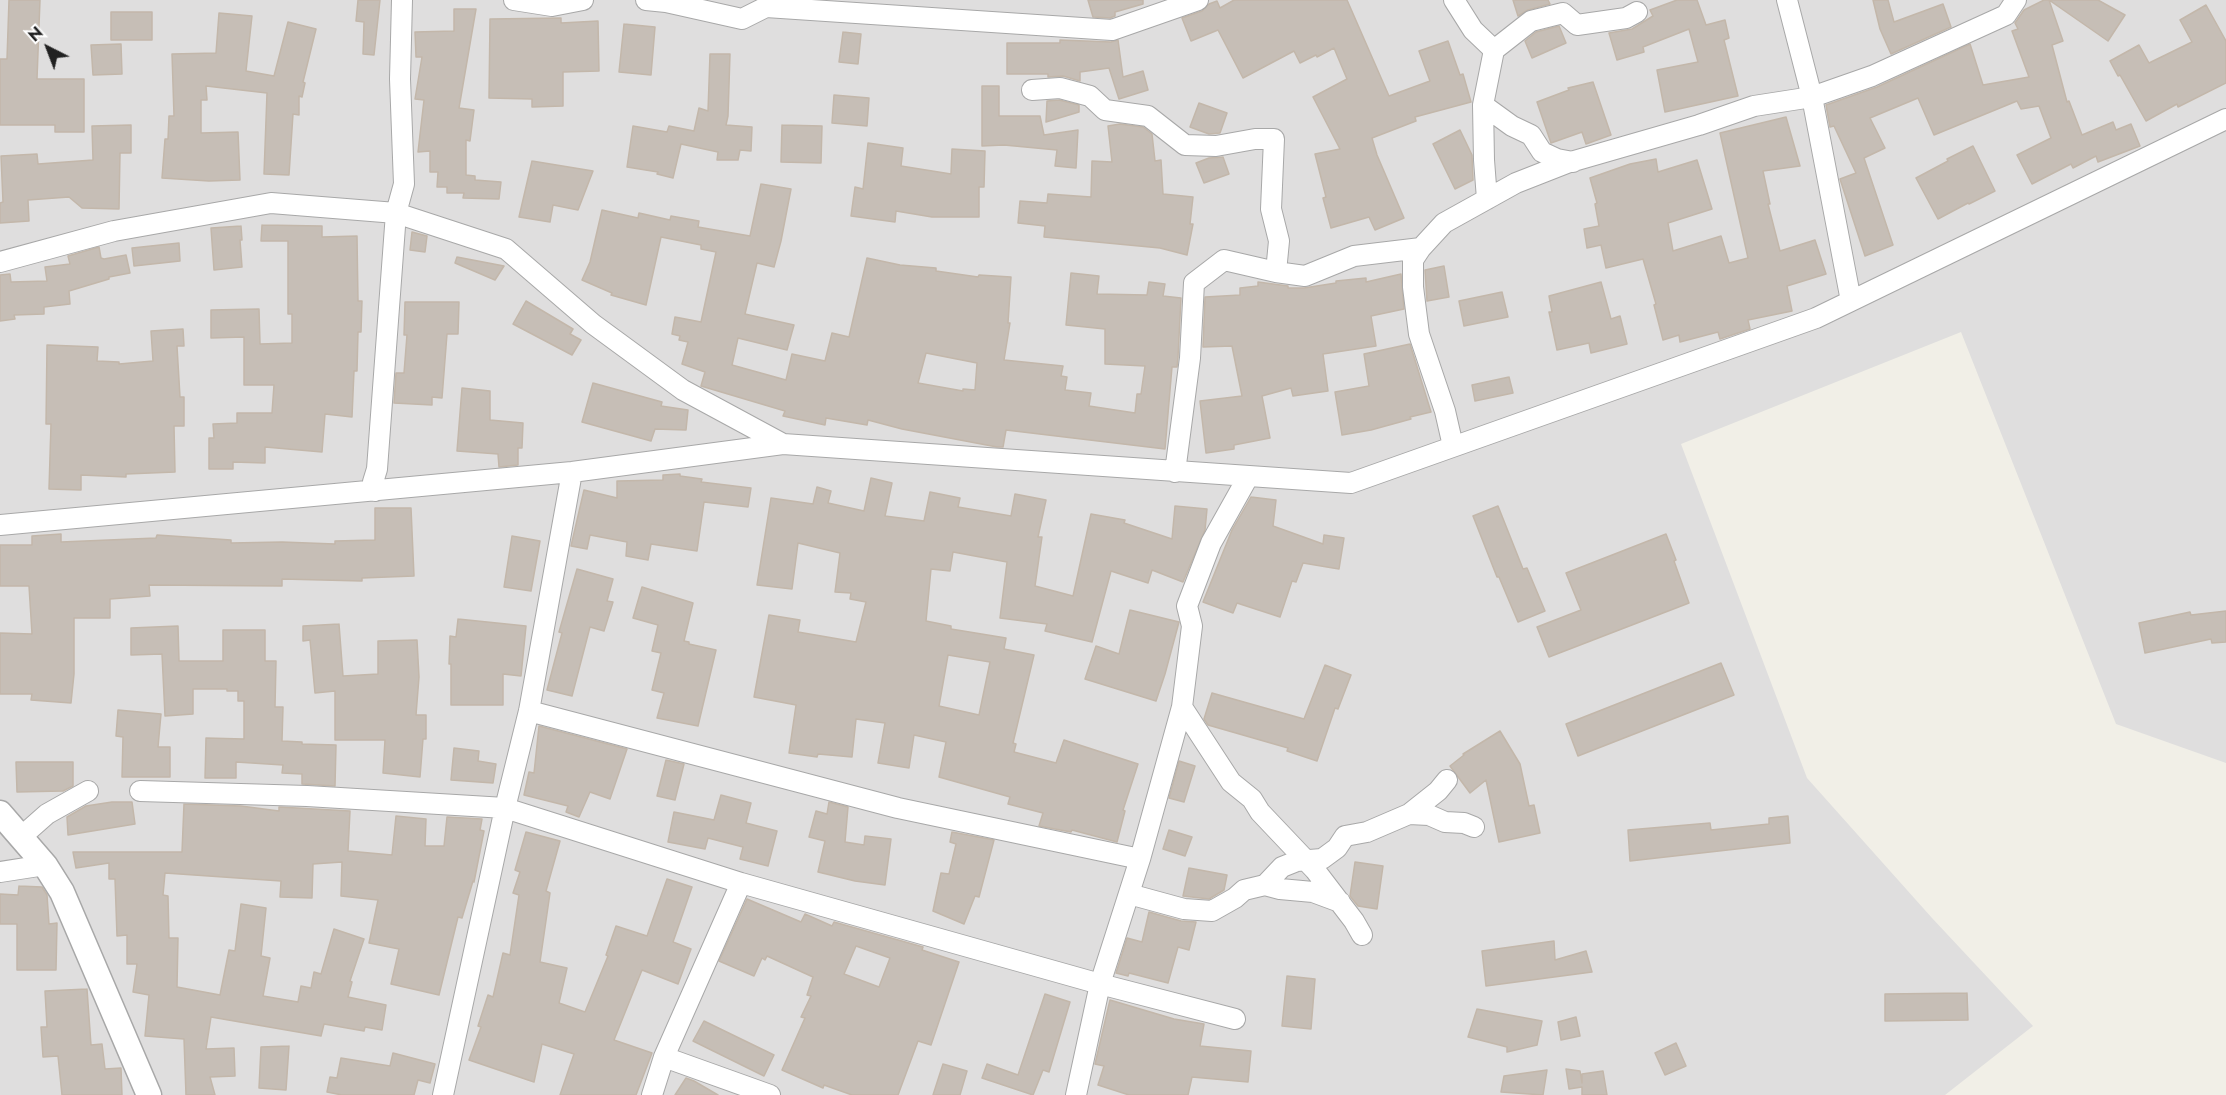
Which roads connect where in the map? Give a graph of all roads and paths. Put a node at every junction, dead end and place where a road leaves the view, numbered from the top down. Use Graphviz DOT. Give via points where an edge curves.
graph roads {
  1 [pos="402,0"];
  2 [pos="514,0"];
  3 [pos="583,0"];
  4 [pos="646,0"];
  5 [pos="1198,0"];
  6 [pos="1787,0"];
  7 [pos="2016,0"];
  8 [pos="770,4"];
  9 [pos="1462,4"];
  10 [pos="1637,12"];
  11 [pos="1494,50"];
  12 [pos="1032,90"];
  13 [pos="1812,97"];
  14 [pos="1483,105"];
  15 [pos="2226,119"];
  16 [pos="1573,162"];
  17 [pos="1488,199"];
  18 [pos="396,213"];
  19 [pos="1421,248"];
  20 [pos="0,262"];
  21 [pos="1276,272"];
  22 [pos="1851,301"];
  23 [pos="783,444"];
  24 [pos="1453,446"];
  25 [pos="1175,471"];
  26 [pos="572,472"];
  27 [pos="1248,477"];
  28 [pos="375,491"];
  29 [pos="0,525"];
  30 [pos="1182,706"];
  31 [pos="529,711"];
  32 [pos="1447,780"];
  33 [pos="88,790"];
  34 [pos="140,791"];
  35 [pos="505,808"];
  36 [pos="0,813"];
  37 [pos="1409,814"];
  38 [pos="1474,827"];
  39 [pos="21,837"];
  40 [pos="1140,859"];
  41 [pos="1307,861"];
  42 [pos="45,865"];
  43 [pos="0,872"];
  44 [pos="741,883"];
  45 [pos="1265,885"];
  46 [pos="1129,894"];
  47 [pos="1340,902"];
  48 [pos="1362,935"];
  49 [pos="1100,984"];
  50 [pos="1235,1019"];
  51 [pos="664,1057"];
  52 [pos="149,1095"];
  53 [pos="443,1095"];
  54 [pos="652,1095"];
  55 [pos="770,1095"];
  56 [pos="1076,1095"];
  1 -- 18 [label="street" via="404,184"];
  2 -- 3 [label="street" via="552,6"];
  4 -- 8 [label="street" via="742,19"];
  5 -- 8 [label="street" via="1112,30"];
  6 -- 13 [label="street"];
  7 -- 13 [label="street" via="2006,15 1872,76"];
  9 -- 11 [label="street" via="1473,30"];
  10 -- 11 [label="street" via="1626,18 1577,25 1563,13 1531,21"];
  11 -- 14 [label="street"];
  12 -- 21 [label="street" via="1060,87 1090,96 1105,110 1148,116 1185,145 1216,146 1274,139 1271,209 1279,241"];
  13 -- 16 [label="street" via="1754,106"];
  13 -- 22 [label="street"];
  14 -- 16 [label="street" via="1531,135 1542,152"];
  14 -- 17 [label="street"];
  15 -- 22 [label="street"];
  16 -- 17 [label="street" via="1516,183"];
  17 -- 19 [label="street" via="1444,223"];
  18 -- 20 [label="street" via="271,203 114,231"];
  18 -- 23 [label="street" via="506,249 593,324 683,390"];
  18 -- 28 [label="street"];
  19 -- 21 [label="street" via="1354,256 1305,276"];
  19 -- 24 [label="street" via="1413,260 1419,334"];
  21 -- 25 [label="street" via="1224,260 1194,283 1190,358"];
  22 -- 24 [label="street" via="1816,318"];
  23 -- 25 [label="street"];
  23 -- 26 [label="street"];
  24 -- 27 [label="street" via="1351,483"];
  25 -- 27 [label="street"];
  26 -- 28 [label="street"];
  26 -- 31 [label="street"];
  27 -- 30 [label="street" via="1211,543 1187,606 1192,626"];
  28 -- 29 [label="street"];
  30 -- 40 [label="street"];
  30 -- 41 [label="street" via="1231,782 1252,799"];
  31 -- 35 [label="street"];
  31 -- 40 [label="street" via="898,808"];
  32 -- 37 [label="street"];
  33 -- 39 [label="street" via="47,814"];
  34 -- 35 [label="street"];
  35 -- 44 [label="street"];
  35 -- 53 [label="street"];
  36 -- 39 [label="street"];
  37 -- 38 [label="street"];
  37 -- 41 [label="street" via="1367,832 1345,836 1322,859"];
  39 -- 42 [label="street"];
  40 -- 46 [label="street"];
  41 -- 45 [label="street" via="1282,867"];
  41 -- 47 [label="street"];
  42 -- 43 [label="street"];
  42 -- 52 [label="street" via="62,892"];
  44 -- 49 [label="street"];
  44 -- 51 [label="street"];
  45 -- 46 [label="street" via="1244,890 1212,911 1184,909"];
  45 -- 47 [label="street" via="1313,892"];
  46 -- 49 [label="street"];
  47 -- 48 [label="street"];
  49 -- 50 [label="street"];
  49 -- 56 [label="street"];
  51 -- 54 [label="street"];
  51 -- 55 [label="street"];
}
